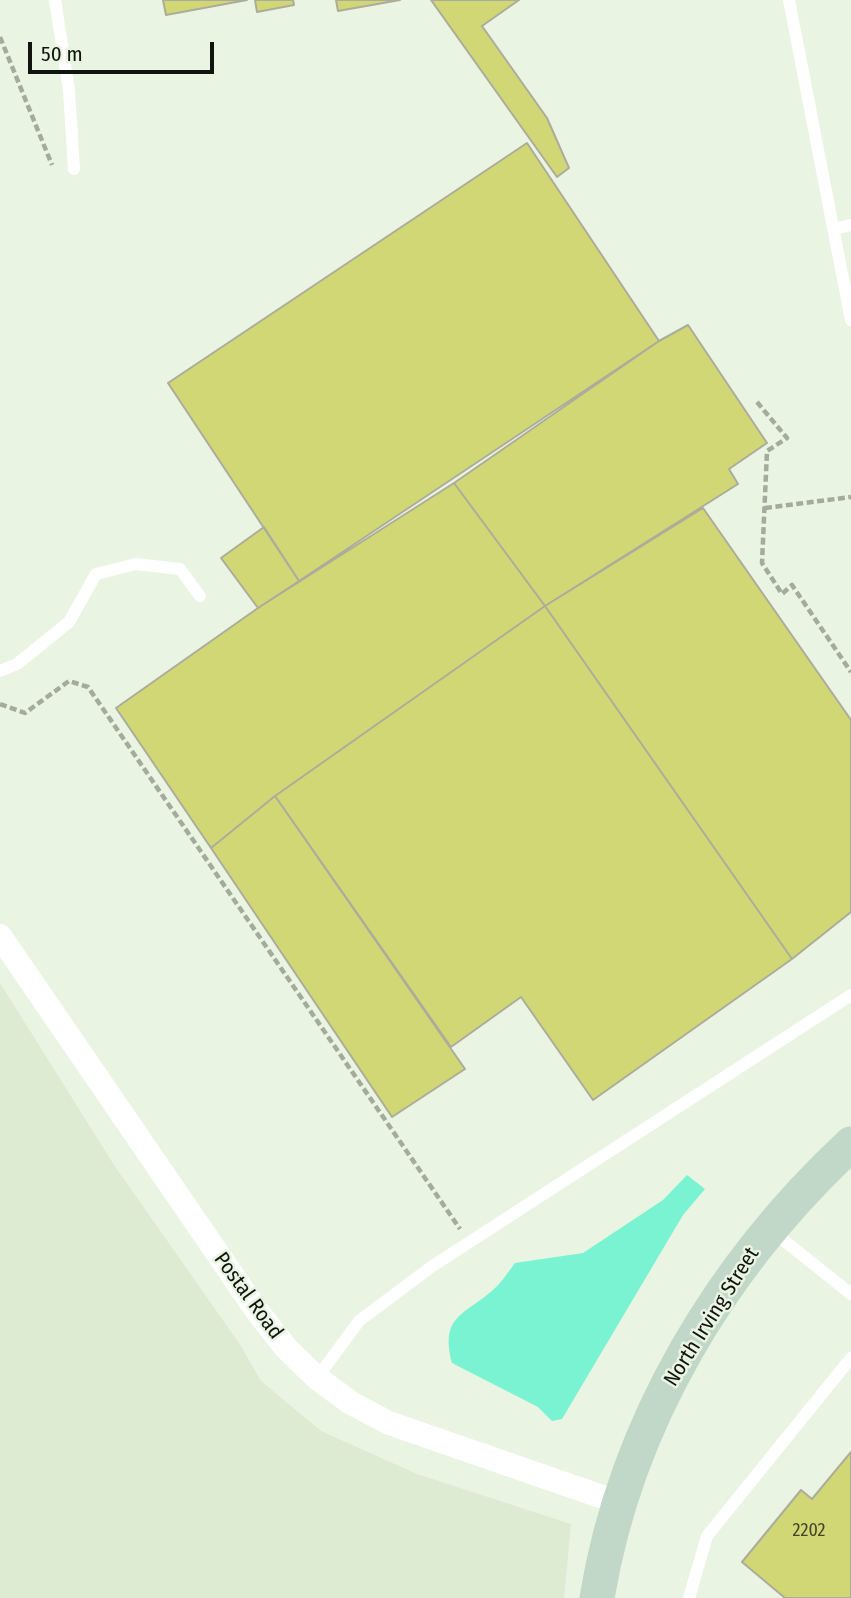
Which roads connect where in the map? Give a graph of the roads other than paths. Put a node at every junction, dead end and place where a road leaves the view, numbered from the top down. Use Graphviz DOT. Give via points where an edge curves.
graph roads {
  1 [pos="55,0"];
  2 [pos="789,0"];
  3 [pos="74,169"];
  4 [pos="851,225"];
  5 [pos="833,229"];
  6 [pos="851,320"];
  7 [pos="200,596"];
  8 [pos="0,671"];
  9 [pos="0,936"];
  10 [pos="851,995"];
  11 [pos="851,1144"];
  12 [pos="770,1229"];
  13 [pos="851,1294"];
  14 [pos="851,1358"];
  15 [pos="317,1378"];
  16 [pos="620,1503"];
  17 [pos="597,1598"];
  18 [pos="689,1598"];
  1 -- 3 [label="lane" via="69,90"];
  2 -- 5 [label="lane"];
  4 -- 5 [label="lane"];
  5 -- 6 [label="lane"];
  7 -- 8 [label="lane" via="180,569 136,564 96,574 69,622 17,664"];
  9 -- 15 [label="street, Postal Road" via="257,1311"];
  10 -- 15 [label="lane" via="468,1241 359,1321"];
  11 -- 12 [label="street, North Irving Street"];
  12 -- 13 [label="lane"];
  12 -- 16 [label="street, North Irving Street" via="726,1286 683,1355 643,1440"];
  14 -- 18 [label="lane" via="707,1535"];
  15 -- 16 [label="street, Postal Road" via="388,1423"];
  16 -- 17 [label="street, North Irving Street"];
}
